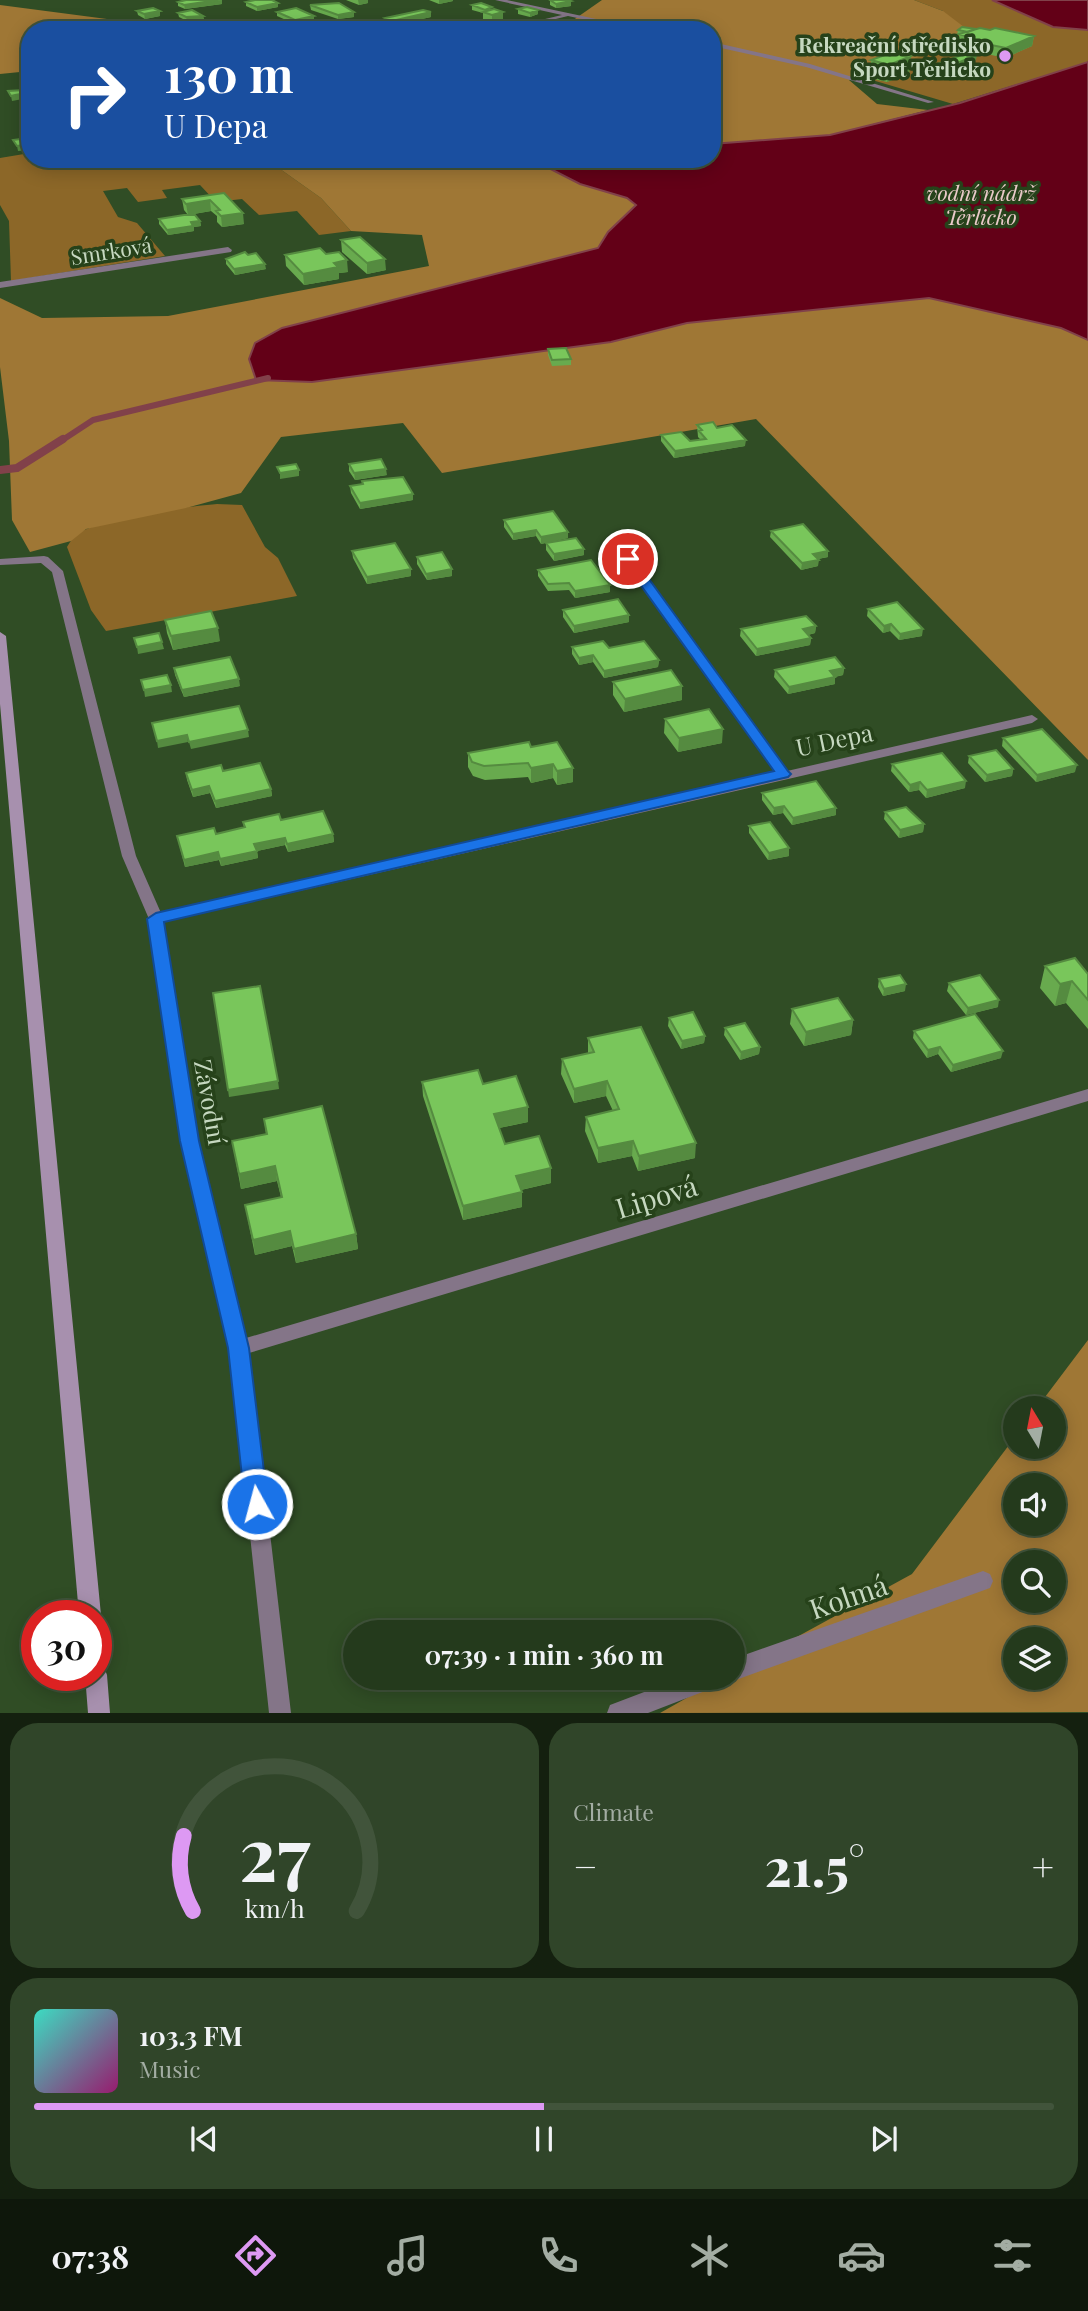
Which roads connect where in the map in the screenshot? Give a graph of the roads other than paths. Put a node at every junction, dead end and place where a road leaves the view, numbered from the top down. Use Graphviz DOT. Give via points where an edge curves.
graph roads {
  1 [pos="498,0"];
  2 [pos="570,15"];
  3 [pos="542,21"];
  4 [pos="600,21"];
  5 [pos="721,46"];
  6 [pos="930,102"];
  7 [pos="228,250"];
  8 [pos="0,285"];
  9 [pos="628,559"];
  10 [pos="0,562"];
  11 [pos="0,636"];
  12 [pos="1032,719"];
  13 [pos="783,774"];
  14 [pos="156,919"];
  15 [pos="1088,1095"];
  16 [pos="239,1348"];
  17 [pos="983,1581"];
  18 [pos="89,1600"];
  19 [pos="745,1666"];
  20 [pos="678,1690"];
  21 [pos="97,1691"];
  22 [pos="99,1713"];
  23 [pos="280,1713"];
  24 [pos="618,1713"];
  1 -- 2 [label="street"];
  2 -- 3 [label="street"];
  2 -- 4 [label="street"];
  5 -- 6 [label="street" via="808,65"];
  7 -- 8 [label="street, Smrková"];
  9 -- 13 [label="street"];
  10 -- 14 [label="street, Závodní" via="44,559 57,571 129,856"];
  11 -- 18 [label="main road"];
  12 -- 13 [label="street, U Depa"];
  13 -- 14 [label="street, U Depa"];
  14 -- 16 [label="street, Závodní" via="190,1141"];
  15 -- 16 [label="street, Lipová"];
  16 -- 23 [label="street, Závodní"];
  17 -- 19 [label="street, Kolmá"];
  20 -- 24 [label="street"];
  21 -- 22 [label="main road"];
}
